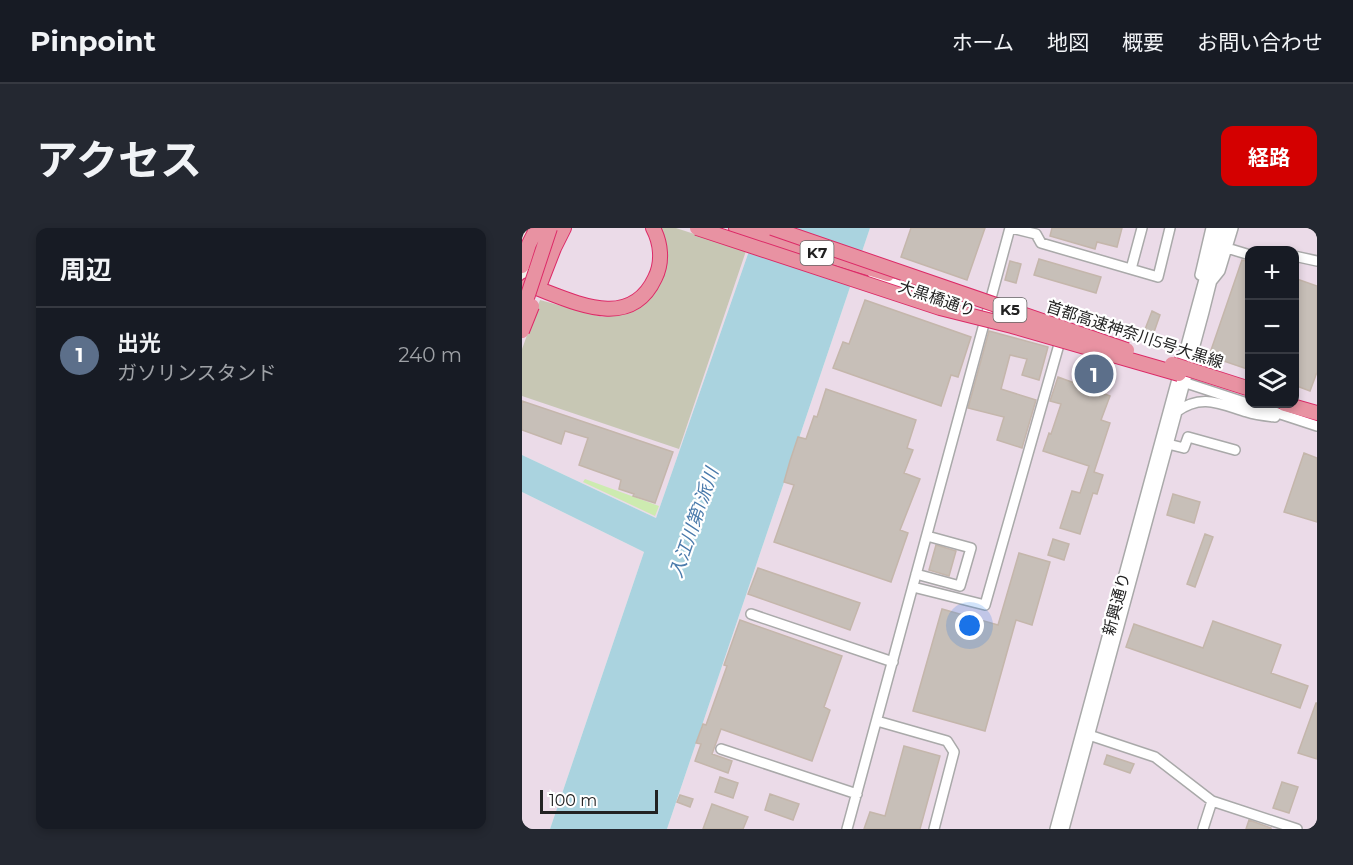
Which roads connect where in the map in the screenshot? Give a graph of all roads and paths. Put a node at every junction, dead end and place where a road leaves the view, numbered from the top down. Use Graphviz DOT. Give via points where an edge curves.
graph roads {
  1 [pos="534,228"];
  2 [pos="550,228"];
  3 [pos="564,228"];
  4 [pos="653,228"];
  5 [pos="696,228"];
  6 [pos="728,228"];
  7 [pos="736,228"];
  8 [pos="767,228"];
  9 [pos="772,228"];
  10 [pos="1011,228"];
  11 [pos="1142,228"];
  12 [pos="1170,228"];
  13 [pos="1211,228"];
  14 [pos="1218,228"];
  15 [pos="1225,228"];
  16 [pos="1233,228"];
  17 [pos="1036,231"];
  18 [pos="755,232"];
  19 [pos="1227,248"];
  20 [pos="522,250"];
  21 [pos="1245,253"];
  22 [pos="1299,257"];
  23 [pos="522,258"];
  24 [pos="1317,261"];
  25 [pos="522,268"];
  26 [pos="1131,269"];
  27 [pos="898,277"];
  28 [pos="1211,284"];
  29 [pos="528,285"];
  30 [pos="1199,299"];
  31 [pos="522,301"];
  32 [pos="989,303"];
  33 [pos="522,313"];
  34 [pos="986,315"];
  35 [pos="522,332"];
  36 [pos="1060,341"];
  37 [pos="1182,376"];
  38 [pos="1245,390"];
  39 [pos="1245,391"];
  40 [pos="1299,404"];
  41 [pos="1299,407"];
  42 [pos="1285,408"];
  43 [pos="1317,411"];
  44 [pos="1176,412"];
  45 [pos="1317,419"];
  46 [pos="1301,421"];
  47 [pos="1317,426"];
  48 [pos="1168,444"];
  49 [pos="1235,450"];
  50 [pos="927,536"];
  51 [pos="916,574"];
  52 [pos="913,587"];
  53 [pos="751,614"];
  54 [pos="893,662"];
  55 [pos="877,721"];
  56 [pos="1085,734"];
  57 [pos="721,749"];
  58 [pos="857,794"];
  59 [pos="1212,801"];
  60 [pos="848,829"];
  61 [pos="934,829"];
  62 [pos="1054,829"];
  63 [pos="1064,829"];
  64 [pos="1203,829"];
  65 [pos="1297,829"];
  1 -- 20 [label="highway"];
  1 -- 23 [label="street"];
  1 -- 25 [label="highway, bridge"];
  2 -- 33 [label="highway, bridge"];
  3 -- 35 [label="highway, bridge"];
  4 -- 29 [label="highway" via="660,253 657,274 645,294 633,304 619,309 597,308"];
  5 -- 37 [label="highway, bridge" via="940,308"];
  6 -- 18 [label="street, 大黒橋通り"];
  7 -- 27 [label="highway, K7"];
  8 -- 32 [label="street, 大黒橋通り, bridge"];
  9 -- 38 [label="highway, 首都高速神奈川5号大黒線 / K5, bridge"];
  10 -- 17 [label="street"];
  10 -- 32 [label="street"];
  11 -- 26 [label="street"];
  12 -- 26 [label="street" via="1158,277"];
  13 -- 30 [label="street" via="1202,260"];
  14 -- 30 [label="street"];
  15 -- 28 [label="street"];
  16 -- 19 [label="street"];
  17 -- 26 [label="street" via="1041,243"];
  18 -- 27 [label="highway, K5"];
  18 -- 34 [label="street, 大黒橋通り"];
  19 -- 21 [label="street"];
  19 -- 28 [label="street"];
  22 -- 24 [label="street"];
  27 -- 37 [label="highway, 首都高速神奈川5号大黒線 / K5, bridge"];
  28 -- 37 [label="street"];
  29 -- 31 [label="street"];
  30 -- 37 [label="street"];
  32 -- 34 [label="street"];
  32 -- 37 [label="street, 大黒橋通り"];
  34 -- 36 [label="street, 大黒橋通り"];
  34 -- 50 [label="street"];
  36 -- 37 [label="street, 大黒橋通り"];
  36 -- 52 [label="street" via="985,606"];
  37 -- 39 [label="highway, 首都高速神奈川5号大黒線 / K5, bridge"];
  37 -- 44 [label="street, 新興通り"];
  37 -- 46 [label="street, 大黒橋通り"];
  37 -- 56 [label="street, 新興通り"];
  40 -- 43 [label="highway"];
  41 -- 43 [label="highway"];
  42 -- 45 [label="street"];
  44 -- 46 [label="street" via="1202,401"];
  44 -- 48 [label="street, 新興通り"];
  46 -- 47 [label="street, 大黒橋通り"];
  48 -- 49 [label="street" via="1184,448 1188,437"];
  48 -- 56 [label="street, 新興通り"];
  50 -- 51 [label="street"];
  50 -- 51 [label="street" via="971,548 960,586"];
  51 -- 52 [label="street"];
  52 -- 54 [label="street"];
  53 -- 54 [label="street"];
  54 -- 55 [label="street"];
  55 -- 58 [label="street"];
  55 -- 61 [label="street" via="947,741 954,752"];
  56 -- 59 [label="street" via="1155,758"];
  56 -- 62 [label="street, 新興通り"];
  56 -- 63 [label="street, 新興通り"];
  57 -- 58 [label="street"];
  58 -- 60 [label="street"];
  59 -- 64 [label="street"];
  59 -- 65 [label="street"];
}
